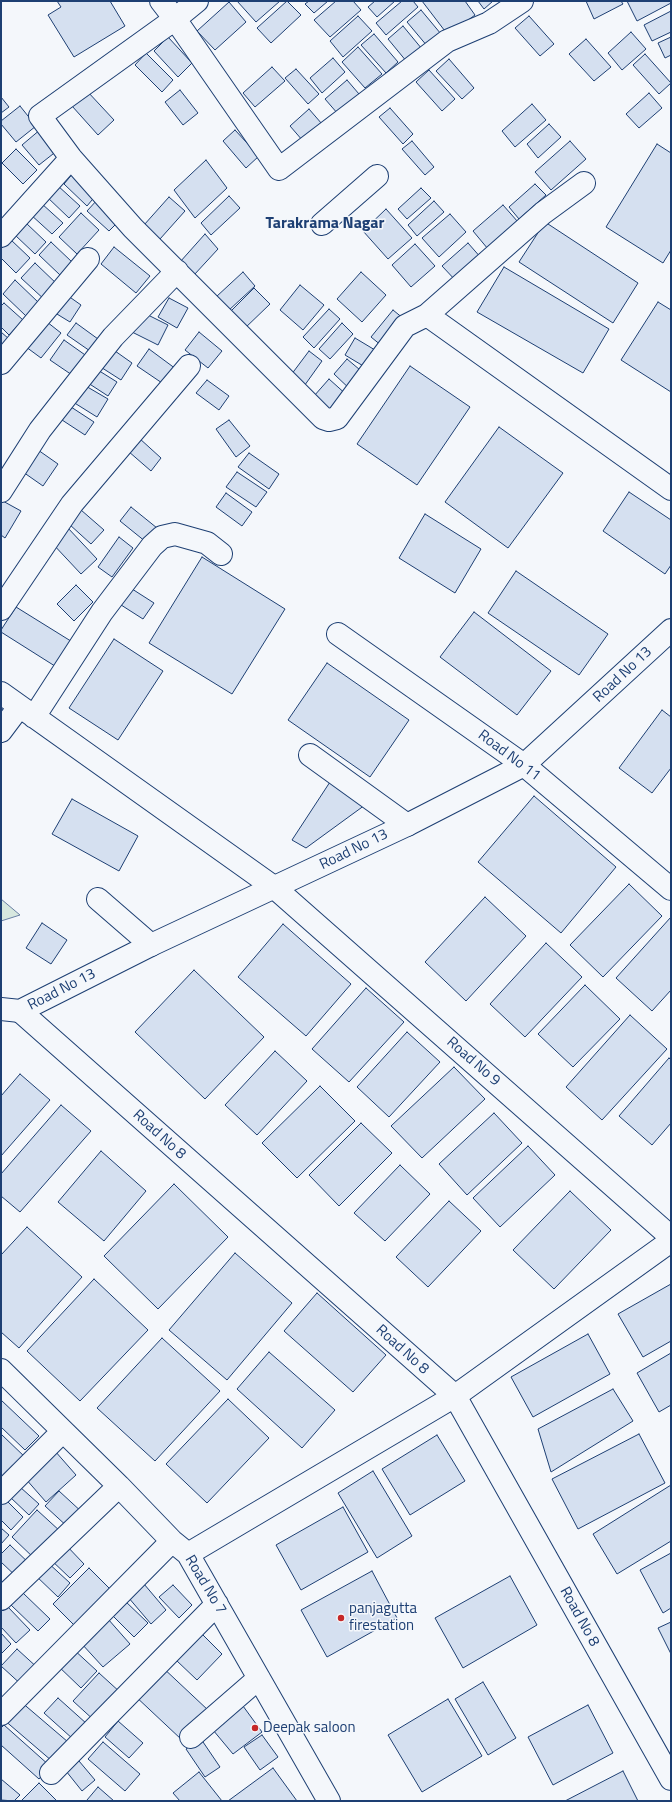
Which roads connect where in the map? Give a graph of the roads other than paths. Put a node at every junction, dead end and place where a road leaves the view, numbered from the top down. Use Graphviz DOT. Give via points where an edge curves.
graph roads {
  1 [pos="161,1"];
  2 [pos="197,1"];
  3 [pos="522,1"];
  4 [pos="175,19"];
  5 [pos="71,158"];
  6 [pos="377,176"];
  7 [pos="584,183"];
  8 [pos="322,224"];
  9 [pos="1,236"];
  10 [pos="88,259"];
  11 [pos="176,271"];
  12 [pos="427,315"];
  13 [pos="1,363"];
  14 [pos="189,366"];
  15 [pos="671,489"];
  16 [pos="1,491"];
  17 [pos="221,554"];
  18 [pos="1,609"];
  19 [pos="671,630"];
  20 [pos="338,634"];
  21 [pos="1,693"];
  22 [pos="27,712"];
  23 [pos="1,731"];
  24 [pos="310,756"];
  25 [pos="524,765"];
  26 [pos="407,825"];
  27 [pos="275,888"];
  28 [pos="671,889"];
  29 [pos="98,899"];
  30 [pos="151,945"];
  31 [pos="10,1010"];
  32 [pos="671,1237"];
  33 [pos="671,1241"];
  34 [pos="1,1370"];
  35 [pos="455,1396"];
  36 [pos="62,1431"];
  37 [pos="119,1486"];
  38 [pos="1,1493"];
  39 [pos="180,1548"];
  40 [pos="1,1598"];
  41 [pos="217,1604"];
  42 [pos="259,1678"];
  43 [pos="1,1714"];
  44 [pos="191,1737"];
  45 [pos="51,1773"];
  46 [pos="671,1779"];
  47 [pos="329,1801"];
  1 -- 4 [label="street"];
  2 -- 4 [label="street"];
  3 -- 4 [label="street" via="489,23 447,41 279,169"];
  4 -- 5 [label="street" via="40,116"];
  5 -- 9 [label="street"];
  5 -- 11 [label="street" via="133,228"];
  6 -- 8 [label="street"];
  7 -- 12 [label="street" via="543,213"];
  10 -- 13 [label="street"];
  11 -- 12 [label="street" via="323,418 329,420 337,418 406,326"];
  11 -- 16 [label="street" via="113,337 40,430"];
  12 -- 15 [label="street"];
  14 -- 18 [label="street" via="72,504"];
  17 -- 22 [label="street" via="207,543 174,534 162,537 152,546"];
  19 -- 25 [label="street, Road No 13"];
  20 -- 25 [label="street, Road No 11"];
  21 -- 22 [label="street, Road No 9"];
  22 -- 23 [label="street"];
  22 -- 27 [label="street, Road No 9"];
  24 -- 26 [label="street"];
  25 -- 26 [label="street, Road No 13"];
  25 -- 28 [label="street, Road No 11"];
  26 -- 27 [label="street, Road No 13"];
  27 -- 30 [label="street, Road No 13"];
  27 -- 32 [label="street, Road No 9"];
  29 -- 30 [label="street"];
  30 -- 31 [label="street, Road No 13"];
  31 -- 35 [label="street, Road No 8"];
  33 -- 35 [label="street"];
  34 -- 36 [label="street, Road No 7"];
  35 -- 39 [label="street"];
  35 -- 46 [label="street, Road No 8"];
  36 -- 37 [label="street, Road No 7"];
  36 -- 38 [label="street"];
  37 -- 39 [label="street, Road No 7"];
  37 -- 40 [label="street"];
  39 -- 41 [label="street, Road No 7"];
  39 -- 43 [label="street"];
  41 -- 42 [label="street, Road No 7"];
  41 -- 45 [label="street"];
  42 -- 44 [label="street"];
  42 -- 47 [label="street, Road No 7"];
}
